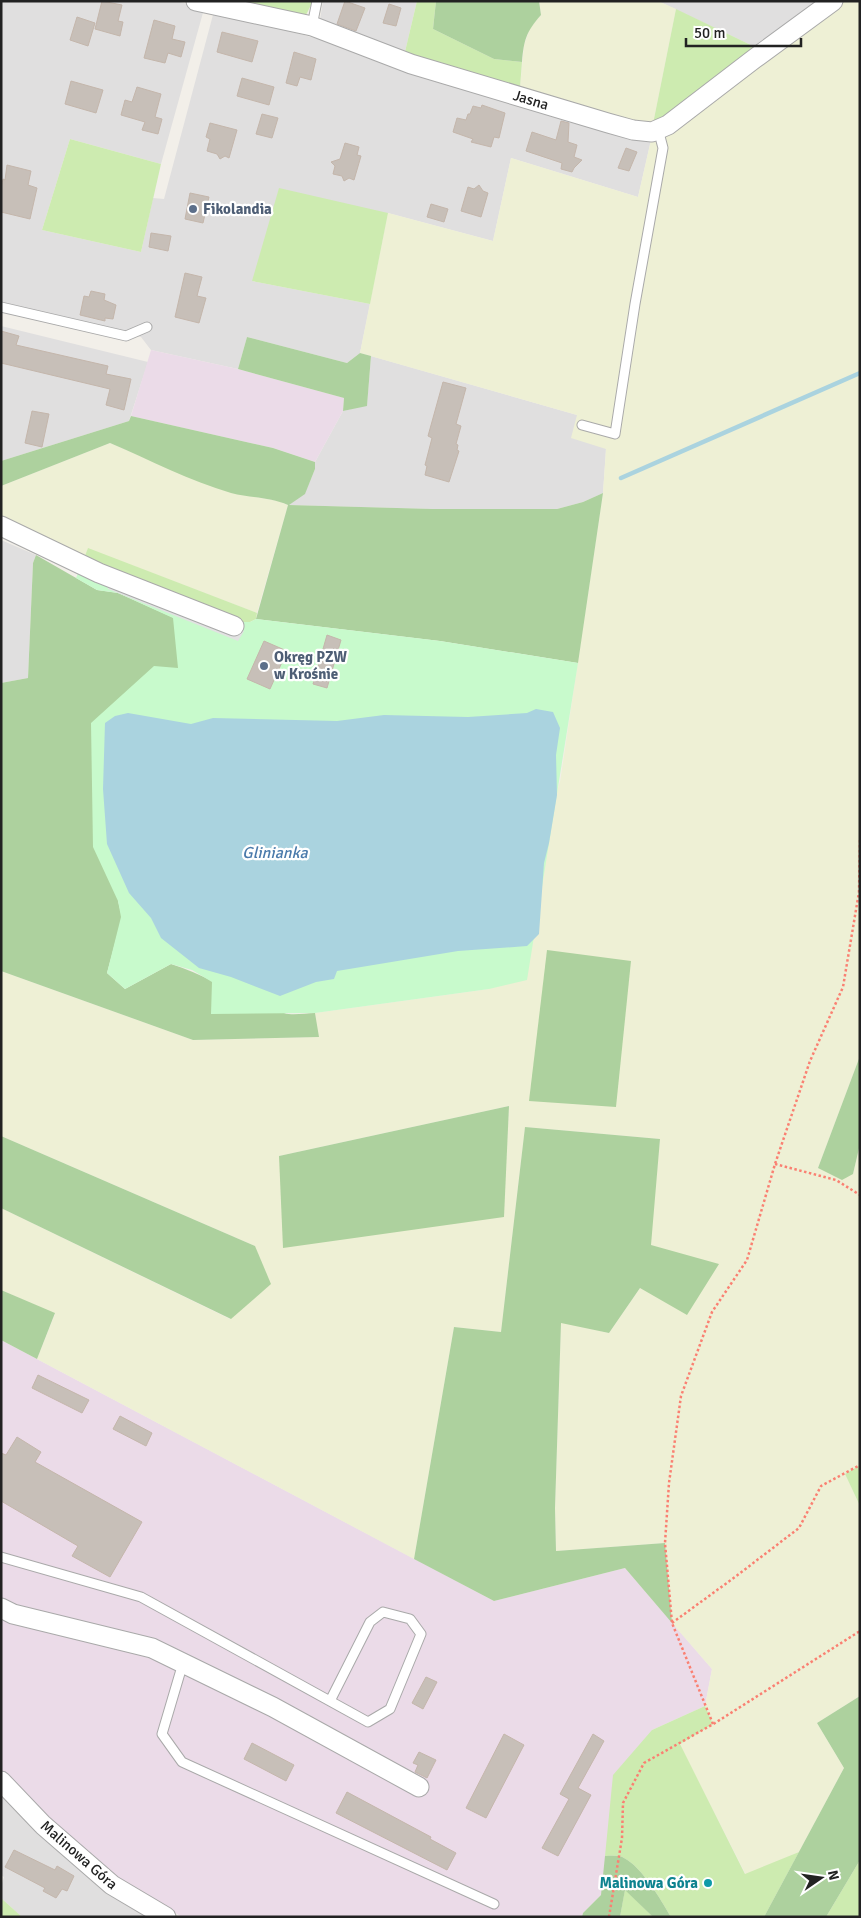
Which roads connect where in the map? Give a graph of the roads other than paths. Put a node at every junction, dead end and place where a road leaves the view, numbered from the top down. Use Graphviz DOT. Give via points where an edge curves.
graph roads {
  1 [pos="196,1"];
  2 [pos="317,1"];
  3 [pos="833,1"];
  4 [pos="312,26"];
  5 [pos="658,129"];
  6 [pos="1,307"];
  7 [pos="148,327"];
  8 [pos="582,425"];
  9 [pos="1,526"];
  10 [pos="234,626"];
  11 [pos="1,1557"];
  12 [pos="1,1608"];
  13 [pos="182,1663"];
  14 [pos="330,1701"];
  15 [pos="1,1781"];
  16 [pos="419,1787"];
  17 [pos="494,1904"];
  18 [pos="166,1917"];
  1 -- 4 [label="street, Jasna"];
  2 -- 4 [label="lane"];
  3 -- 5 [label="street, Jasna" via="668,125"];
  4 -- 5 [label="street, Jasna" via="410,64 634,130 652,132"];
  5 -- 8 [label="lane" via="663,148 615,434"];
  6 -- 7 [label="lane" via="126,336"];
  9 -- 10 [label="street" via="99,573"];
  11 -- 14 [label="lane" via="141,1597"];
  12 -- 13 [label="street" via="13,1614 152,1648"];
  13 -- 16 [label="street" via="273,1707"];
  13 -- 17 [label="lane" via="162,1734 182,1762"];
  14 -- 14 [label="lane" via="370,1622 383,1612 410,1619 420,1634 390,1709 368,1722"];
  15 -- 18 [label="street, Malinowa Góra" via="43,1825 112,1885"];
}
